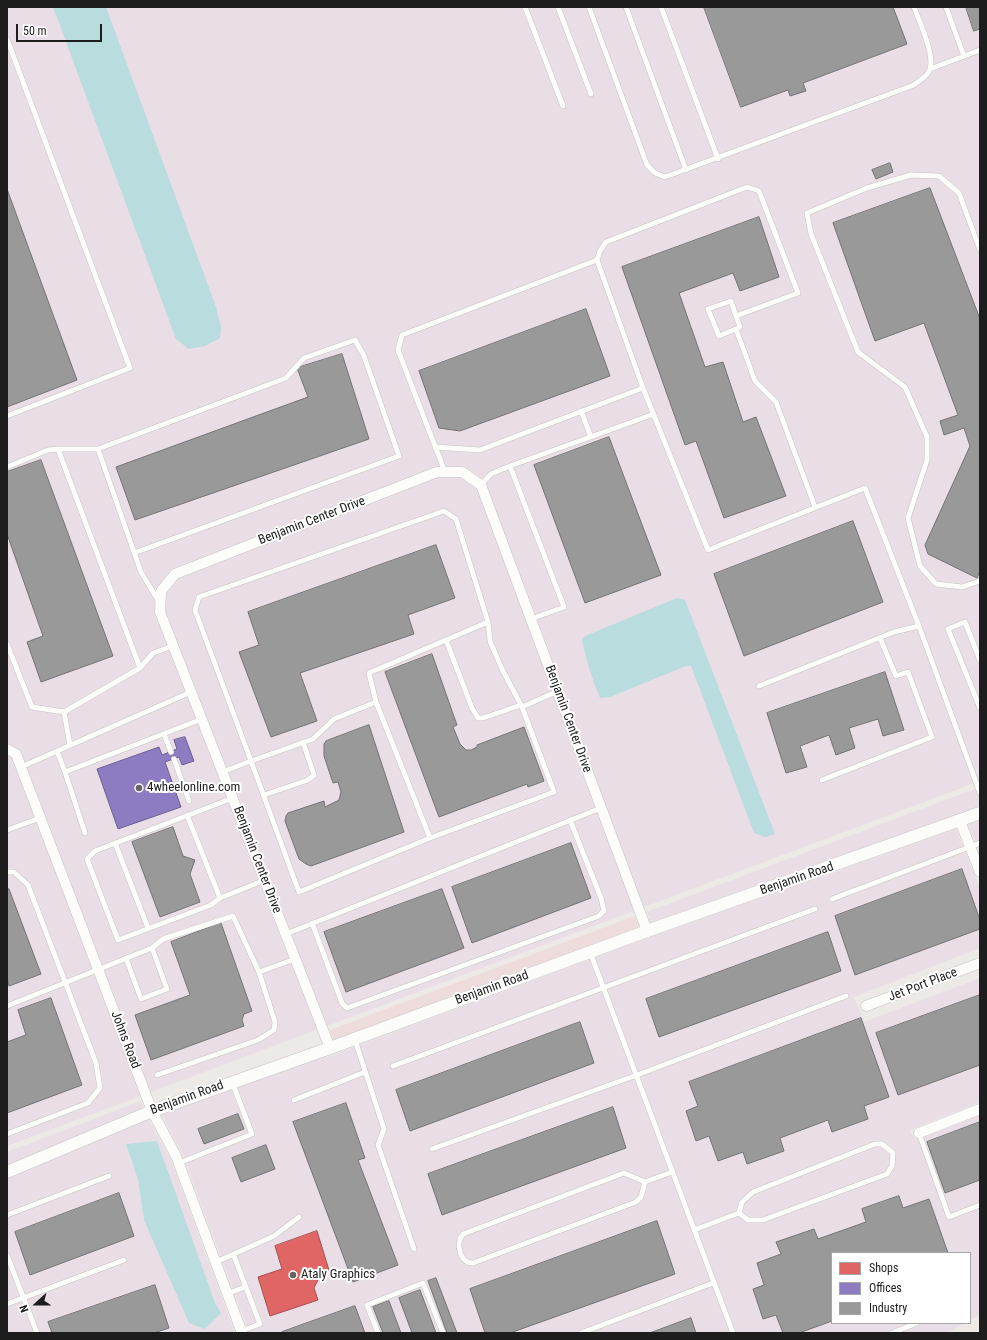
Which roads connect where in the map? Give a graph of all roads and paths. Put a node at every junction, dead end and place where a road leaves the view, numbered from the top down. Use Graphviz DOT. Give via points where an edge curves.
graph roads {
  1 [pos="526,7"];
  2 [pos="558,7"];
  3 [pos="589,7"];
  4 [pos="626,7"];
  5 [pos="661,7"];
  6 [pos="914,7"];
  7 [pos="946,7"];
  8 [pos="7,39"];
  9 [pos="980,50"];
  10 [pos="964,56"];
  11 [pos="930,69"];
  12 [pos="591,94"];
  13 [pos="563,106"];
  14 [pos="718,159"];
  15 [pos="686,170"];
  16 [pos="980,250"];
  17 [pos="597,260"];
  18 [pos="736,316"];
  19 [pos="736,329"];
  20 [pos="643,388"];
  21 [pos="581,411"];
  22 [pos="654,414"];
  23 [pos="7,416"];
  24 [pos="591,437"];
  25 [pos="435,447"];
  26 [pos="58,449"];
  27 [pos="98,449"];
  28 [pos="510,466"];
  29 [pos="7,467"];
  30 [pos="445,472"];
  31 [pos="481,485"];
  32 [pos="815,507"];
  33 [pos="134,553"];
  34 [pos="980,580"];
  35 [pos="160,605"];
  36 [pos="531,619"];
  37 [pos="488,622"];
  38 [pos="919,626"];
  39 [pos="880,638"];
  40 [pos="446,640"];
  41 [pos="7,644"];
  42 [pos="173,646"];
  43 [pos="980,660"];
  44 [pos="140,668"];
  45 [pos="759,686"];
  46 [pos="558,691"];
  47 [pos="191,692"];
  48 [pos="978,697"];
  49 [pos="376,702"];
  50 [pos="522,706"];
  51 [pos="980,708"];
  52 [pos="64,712"];
  53 [pos="202,719"];
  54 [pos="164,734"];
  55 [pos="303,742"];
  56 [pos="70,745"];
  57 [pos="7,749"];
  58 [pos="57,751"];
  59 [pos="171,752"];
  60 [pos="174,759"];
  61 [pos="252,761"];
  62 [pos="21,767"];
  63 [pos="65,772"];
  64 [pos="222,772"];
  65 [pos="822,780"];
  66 [pos="980,793"];
  67 [pos="264,796"];
  68 [pos="233,798"];
  69 [pos="189,801"];
  70 [pos="601,808"];
  71 [pos="980,813"];
  72 [pos="187,816"];
  73 [pos="40,818"];
  74 [pos="570,820"];
  75 [pos="960,821"];
  76 [pos="7,830"];
  77 [pos="85,833"];
  78 [pos="430,838"];
  79 [pos="115,843"];
  80 [pos="975,845"];
  81 [pos="7,872"];
  82 [pos="980,872"];
  83 [pos="265,880"];
  84 [pos="220,898"];
  85 [pos="832,899"];
  86 [pos="815,909"];
  87 [pos="312,923"];
  88 [pos="148,928"];
  89 [pos="647,931"];
  90 [pos="286,934"];
  91 [pos="152,948"];
  92 [pos="590,952"];
  93 [pos="126,958"];
  94 [pos="295,959"];
  95 [pos="980,963"];
  96 [pos="98,970"];
  97 [pos="259,972"];
  98 [pos="64,984"];
  99 [pos="604,988"];
  100 [pos="846,996"];
  101 [pos="7,1006"];
  102 [pos="866,1006"];
  103 [pos="354,1039"];
  104 [pos="330,1048"];
  105 [pos="393,1066"];
  106 [pos="365,1072"];
  107 [pos="157,1074"];
  108 [pos="637,1076"];
  109 [pos="232,1082"];
  110 [pos="294,1100"];
  111 [pos="980,1109"];
  112 [pos="152,1111"];
  113 [pos="919,1133"];
  114 [pos="7,1134"];
  115 [pos="432,1149"];
  116 [pos="179,1163"];
  117 [pos="7,1172"];
  118 [pos="672,1172"];
  119 [pos="109,1176"];
  120 [pos="645,1182"];
  121 [pos="980,1205"];
  122 [pos="738,1213"];
  123 [pos="7,1215"];
  124 [pos="298,1217"];
  125 [pos="694,1230"];
  126 [pos="414,1249"];
  127 [pos="7,1255"];
  128 [pos="234,1256"];
  129 [pos="124,1260"];
  130 [pos="216,1262"];
  131 [pos="713,1283"];
  132 [pos="245,1287"];
  133 [pos="227,1294"];
  134 [pos="23,1298"];
  135 [pos="7,1304"];
  136 [pos="914,1324"];
  137 [pos="241,1332"];
  138 [pos="37,1333"];
  139 [pos="378,1333"];
  140 [pos="443,1333"];
  141 [pos="580,1333"];
  142 [pos="733,1333"];
  143 [pos="892,1333"];
  1 -- 13 [label="lane"];
  2 -- 12 [label="lane"];
  3 -- 15 [label="lane" via="647,165 655,174 665,177"];
  4 -- 15 [label="lane"];
  5 -- 14 [label="lane"];
  6 -- 11 [label="lane" via="930,53"];
  7 -- 10 [label="lane"];
  8 -- 23 [label="lane" via="130,368"];
  9 -- 10 [label="lane"];
  10 -- 11 [label="lane"];
  11 -- 14 [label="lane" via="928,74 914,85"];
  14 -- 15 [label="lane"];
  16 -- 34 [label="lane" via="959,193 939,176 911,175 867,188 807,213 812,234 858,352 904,387 927,437 927,460 908,518 920,566 936,584 962,587"];
  17 -- 18 [label="lane" via="606,242 747,187 759,191 798,293"];
  17 -- 20 [label="lane"];
  17 -- 25 [label="lane" via="402,335 398,350"];
  18 -- 19 [label="lane" via="740,327"];
  18 -- 19 [label="lane" via="731,301 708,309 719,336"];
  19 -- 32 [label="lane" via="755,381 776,402"];
  20 -- 21 [label="lane"];
  20 -- 22 [label="lane"];
  21 -- 24 [label="lane"];
  21 -- 25 [label="lane" via="480,450"];
  22 -- 24 [label="lane"];
  22 -- 32 [label="lane" via="708,550"];
  24 -- 28 [label="lane"];
  25 -- 30 [label="lane"];
  26 -- 27 [label="lane"];
  26 -- 29 [label="lane" via="48,450"];
  26 -- 44 [label="lane"];
  27 -- 33 [label="lane"];
  27 -- 33 [label="lane" via="286,378 304,358 355,340 364,356 399,456"];
  28 -- 31 [label="lane" via="491,474"];
  28 -- 36 [label="lane" via="564,607"];
  30 -- 31 [label="street, Benjamin Center Drive" via="462,472"];
  30 -- 35 [label="street, Benjamin Center Drive" via="437,472 175,574 161,591"];
  31 -- 36 [label="street, Benjamin Center Drive"];
  32 -- 38 [label="lane" via="865,488"];
  33 -- 35 [label="lane" via="141,572"];
  35 -- 42 [label="street, Benjamin Center Drive" via="160,612"];
  36 -- 46 [label="street, Benjamin Center Drive"];
  37 -- 40 [label="lane"];
  37 -- 50 [label="lane" via="490,641 502,670"];
  37 -- 61 [label="lane" via="456,519 444,511 199,597 195,610"];
  38 -- 39 [label="lane"];
  38 -- 66 [label="lane"];
  39 -- 45 [label="lane"];
  39 -- 65 [label="lane" via="896,676 908,672 932,737"];
  40 -- 49 [label="lane" via="369,674"];
  40 -- 50 [label="lane" via="478,718"];
  41 -- 52 [label="lane" via="32,707"];
  42 -- 44 [label="lane" via="153,653"];
  42 -- 47 [label="street, Benjamin Center Drive"];
  43 -- 48 [label="lane" via="965,622 948,629"];
  44 -- 52 [label="lane"];
  46 -- 50 [label="lane"];
  46 -- 70 [label="street, Benjamin Center Drive"];
  47 -- 53 [label="street, Benjamin Center Drive"];
  47 -- 56 [label="lane"];
  48 -- 51 [label="lane"];
  49 -- 55 [label="lane" via="334,719 313,739"];
  49 -- 78 [label="lane"];
  50 -- 78 [label="lane" via="554,792"];
  52 -- 56 [label="lane"];
  53 -- 54 [label="lane"];
  53 -- 64 [label="street, Benjamin Center Drive"];
  54 -- 59 [label="lane"];
  54 -- 63 [label="lane"];
  55 -- 61 [label="lane"];
  55 -- 67 [label="lane" via="314,775 308,780"];
  56 -- 58 [label="lane"];
  57 -- 62 [label="street, Johns Road" via="16,754"];
  58 -- 62 [label="lane"];
  58 -- 63 [label="lane"];
  60 -- 69 [label="lane"];
  61 -- 64 [label="lane"];
  61 -- 67 [label="lane"];
  62 -- 73 [label="street, Johns Road"];
  63 -- 77 [label="lane"];
  64 -- 68 [label="street, Benjamin Center Drive"];
  67 -- 78 [label="lane" via="299,892"];
  68 -- 72 [label="lane"];
  68 -- 83 [label="street, Benjamin Center Drive"];
  70 -- 74 [label="lane"];
  70 -- 89 [label="street, Benjamin Center Drive"];
  71 -- 75 [label="street, Benjamin Road"];
  72 -- 79 [label="lane"];
  72 -- 84 [label="lane"];
  73 -- 76 [label="lane"];
  73 -- 96 [label="street, Johns Road"];
  74 -- 87 [label="lane"];
  74 -- 87 [label="lane" via="601,898 604,910 599,916 347,1008 342,1003"];
  75 -- 80 [label="street"];
  75 -- 89 [label="street, Benjamin Road"];
  79 -- 88 [label="lane"];
  79 -- 88 [label="lane" via="95,851 87,859 118,940"];
  80 -- 82 [label="street"];
  80 -- 85 [label="lane"];
  81 -- 98 [label="lane" via="14,872 28,885"];
  83 -- 84 [label="lane"];
  83 -- 90 [label="street, Benjamin Center Drive"];
  84 -- 88 [label="lane" via="211,905"];
  86 -- 99 [label="lane"];
  87 -- 90 [label="lane"];
  89 -- 92 [label="street, Benjamin Road"];
  90 -- 94 [label="street, Benjamin Center Drive"];
  91 -- 93 [label="lane"];
  91 -- 93 [label="lane" via="167,989 141,999"];
  91 -- 97 [label="lane" via="163,939 233,916"];
  92 -- 99 [label="lane"];
  92 -- 103 [label="street, Benjamin Road"];
  93 -- 96 [label="lane"];
  94 -- 97 [label="lane"];
  94 -- 104 [label="street, Benjamin Center Drive"];
  95 -- 102 [label="street, Jet Port Place"];
  96 -- 98 [label="lane"];
  96 -- 112 [label="street, Johns Road"];
  97 -- 107 [label="lane" via="275,1022 274,1030 258,1040"];
  98 -- 101 [label="lane"];
  98 -- 114 [label="lane" via="96,1063 100,1088 88,1103"];
  99 -- 105 [label="lane"];
  99 -- 108 [label="lane"];
  100 -- 108 [label="lane"];
  103 -- 104 [label="street, Benjamin Road"];
  103 -- 106 [label="lane"];
  104 -- 109 [label="street, Benjamin Road"];
  106 -- 110 [label="lane"];
  106 -- 126 [label="lane" via="384,1129 378,1145"];
  108 -- 115 [label="lane"];
  108 -- 118 [label="lane"];
  109 -- 112 [label="street, Benjamin Road"];
  109 -- 116 [label="lane" via="252,1134"];
  111 -- 113 [label="street"];
  112 -- 116 [label="street, Johns Road"];
  112 -- 117 [label="street, Benjamin Road"];
  113 -- 121 [label="lane" via="949,1217"];
  116 -- 130 [label="street, Johns Road"];
  118 -- 120 [label="lane"];
  118 -- 125 [label="lane"];
  119 -- 123 [label="lane"];
  120 -- 120 [label="lane" via="641,1197 636,1202 473,1263 467,1262 460,1253 461,1236 478,1229 624,1173"];
  122 -- 122 [label="lane" via="742,1202 753,1192 846,1155 875,1144 882,1144 893,1153 892,1166 887,1174 763,1220 748,1220"];
  122 -- 125 [label="lane"];
  124 -- 128 [label="lane" via="274,1236"];
  125 -- 131 [label="lane"];
  127 -- 134 [label="lane"];
  128 -- 130 [label="lane"];
  128 -- 132 [label="lane"];
  129 -- 134 [label="lane"];
  130 -- 133 [label="street, Johns Road"];
  131 -- 141 [label="lane"];
  131 -- 142 [label="lane"];
  132 -- 133 [label="lane"];
  132 -- 137 [label="lane" via="260,1324"];
  133 -- 137 [label="street, Johns Road"];
  134 -- 135 [label="lane"];
  134 -- 138 [label="lane"];
  136 -- 143 [label="lane"];
  139 -- 140 [label="lane" via="367,1304 423,1283"];
}
